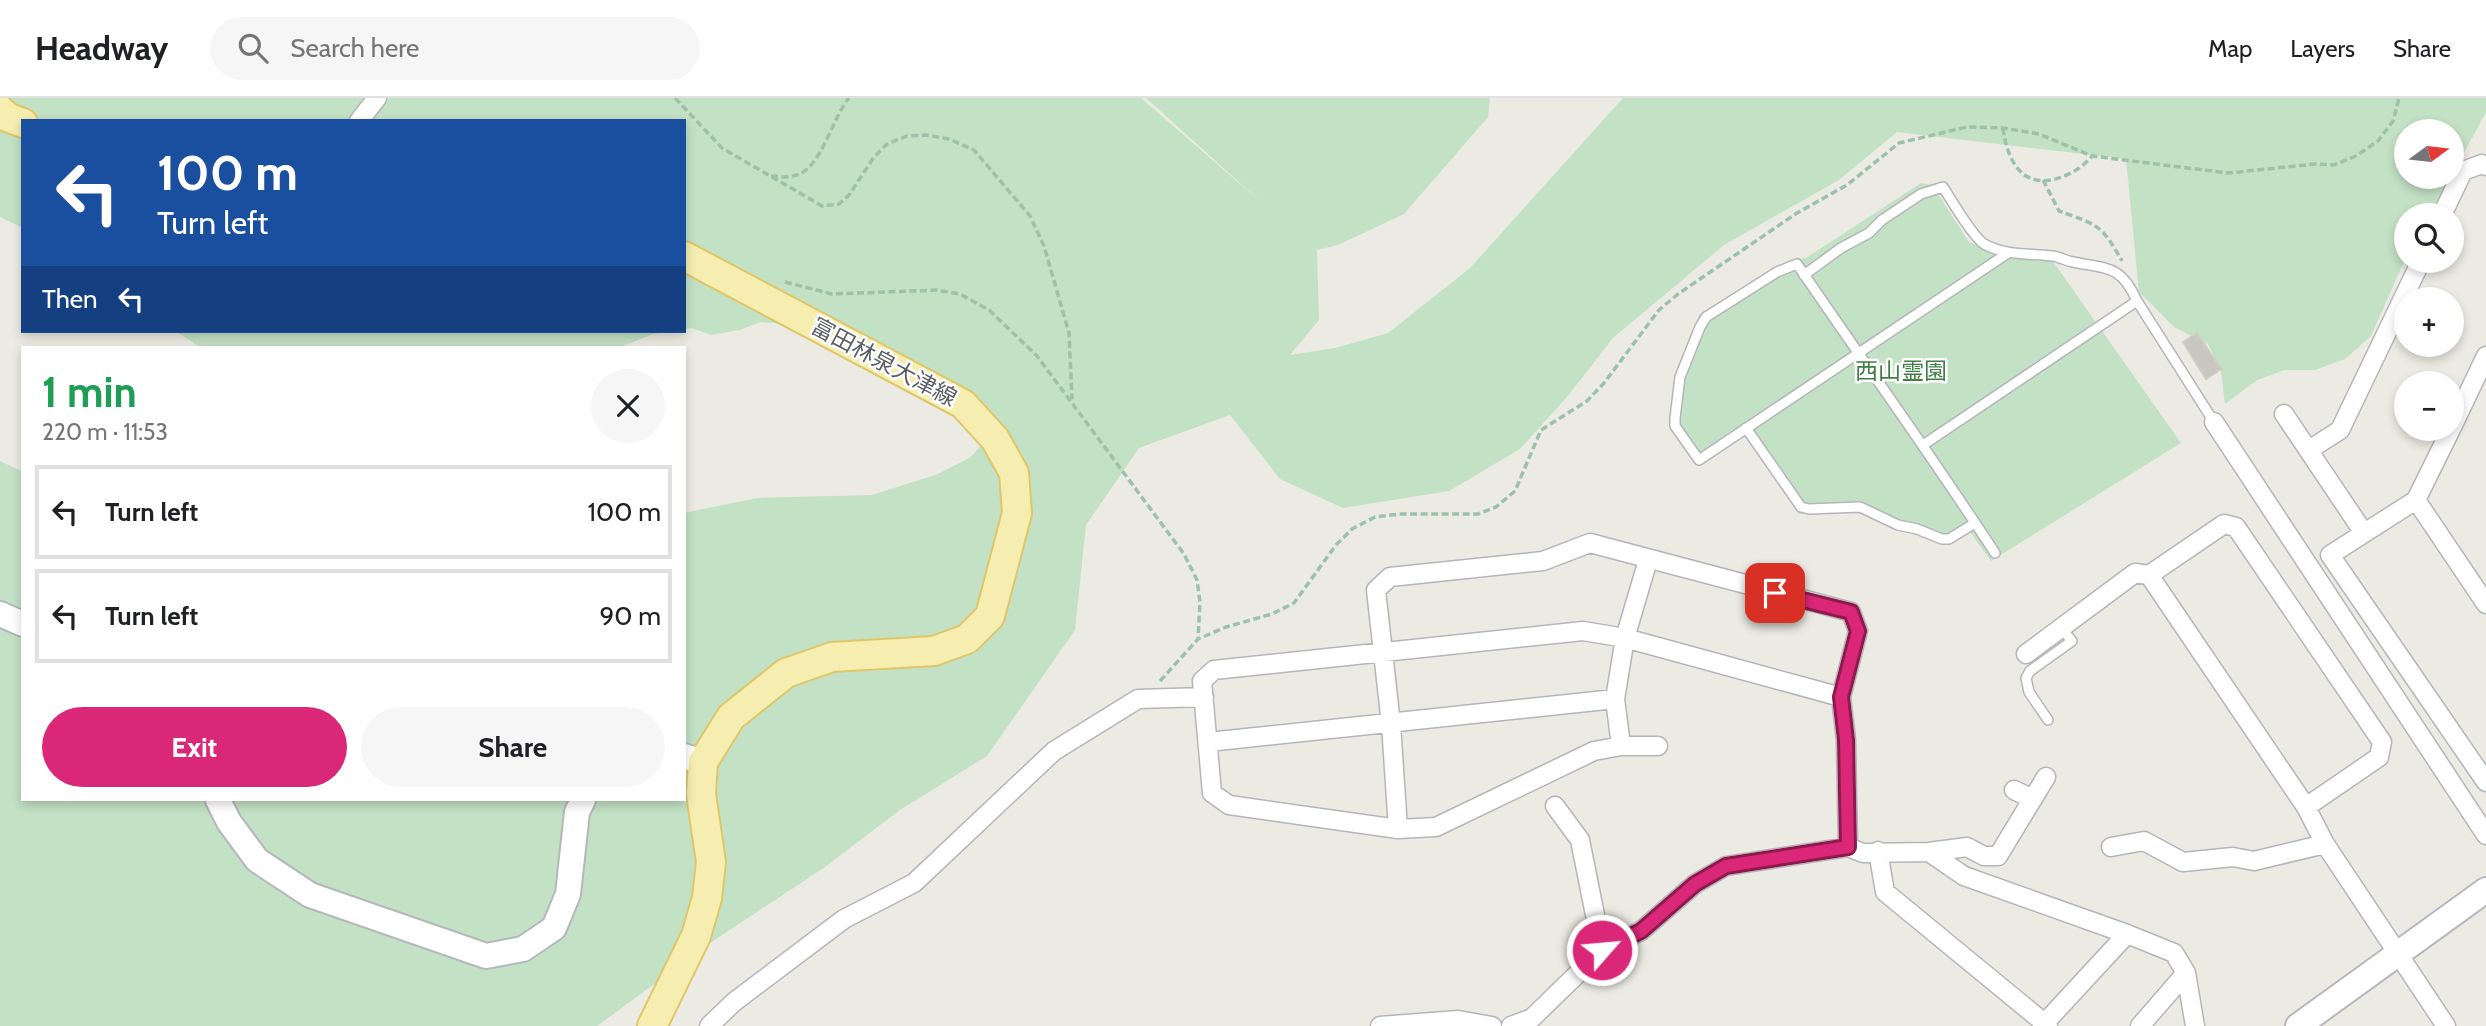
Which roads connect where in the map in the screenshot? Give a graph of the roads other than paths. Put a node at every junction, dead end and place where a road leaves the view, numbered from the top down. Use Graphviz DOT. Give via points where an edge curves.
graph roads {
  1 [pos="377,98"];
  2 [pos="0,110"];
  3 [pos="361,119"];
  4 [pos="21,122"];
  5 [pos="2486,166"];
  6 [pos="2448,203"];
  7 [pos="2008,253"];
  8 [pos="686,257"];
  9 [pos="2415,273"];
  10 [pos="1804,275"];
  11 [pos="2137,301"];
  12 [pos="1860,354"];
  13 [pos="2486,356"];
  14 [pos="2464,401"];
  15 [pos="2284,414"];
  16 [pos="2214,422"];
  17 [pos="1746,429"];
  18 [pos="2445,441"];
  19 [pos="1923,445"];
  20 [pos="2309,450"];
  21 [pos="2416,500"];
  22 [pos="1975,523"];
  23 [pos="2364,533"];
  24 [pos="1995,553"];
  25 [pos="1648,560"];
  26 [pos="2149,575"];
  27 [pos="2480,579"];
  28 [pos="2486,604"];
  29 [pos="0,614"];
  30 [pos="21,623"];
  31 [pos="2061,628"];
  32 [pos="1625,638"];
  33 [pos="1383,651"];
  34 [pos="2026,654"];
  35 [pos="1204,697"];
  36 [pos="1841,697"];
  37 [pos="1615,699"];
  38 [pos="2048,720"];
  39 [pos="1391,724"];
  40 [pos="1208,742"];
  41 [pos="1621,746"];
  42 [pos="1658,746"];
  43 [pos="694,759"];
  44 [pos="2046,777"];
  45 [pos="2486,782"];
  46 [pos="2014,790"];
  47 [pos="2033,799"];
  48 [pos="218,801"];
  49 [pos="582,801"];
  50 [pos="1555,806"];
  51 [pos="2306,807"];
  52 [pos="1398,829"];
  53 [pos="2486,835"];
  54 [pos="2325,844"];
  55 [pos="1848,847"];
  56 [pos="2111,847"];
  57 [pos="1878,851"];
  58 [pos="1929,852"];
  59 [pos="2483,899"];
  60 [pos="2127,934"];
  61 [pos="1602,950"];
  62 [pos="2398,955"];
  63 [pos="2186,973"];
  64 [pos="2323,1018"];
  65 [pos="2045,1025"];
  66 [pos="652,1026"];
  67 [pos="709,1026"];
  68 [pos="1380,1026"];
  69 [pos="1492,1026"];
  70 [pos="1511,1026"];
  71 [pos="2140,1026"];
  72 [pos="2195,1026"];
  73 [pos="2298,1026"];
  74 [pos="2446,1026"];
  1 -- 3 [label="street"];
  2 -- 4 [label="main road"];
  5 -- 6 [label="street" via="2463,171"];
  7 -- 10 [label="lane" via="1981,242 1943,187 1921,194"];
  7 -- 11 [label="lane" via="2054,256 2118,272"];
  7 -- 12 [label="lane"];
  8 -- 43 [label="main road, 富田林泉大津線" via="963,404 995,439 1014,473 1017,513 990,616 967,639 934,651 832,656 786,673 731,717"];
  9 -- 20 [label="street" via="2340,430"];
  10 -- 12 [label="lane"];
  10 -- 17 [label="lane" via="1797,264 1777,272 1706,317 1680,377 1675,426 1699,460"];
  11 -- 16 [label="lane"];
  11 -- 19 [label="lane"];
  12 -- 17 [label="lane"];
  12 -- 19 [label="lane"];
  13 -- 14 [label="street"];
  15 -- 20 [label="street"];
  16 -- 53 [label="street"];
  17 -- 22 [label="lane" via="1801,508 1860,507 1898,525 1949,539"];
  18 -- 21 [label="street"];
  19 -- 22 [label="lane"];
  20 -- 23 [label="street"];
  21 -- 23 [label="street"];
  21 -- 27 [label="street"];
  22 -- 24 [label="lane"];
  23 -- 45 [label="street" via="2330,555"];
  25 -- 32 [label="street"];
  25 -- 33 [label="street" via="1590,543 1543,561 1390,577 1376,590"];
  25 -- 36 [label="street" via="1851,612 1858,631"];
  26 -- 31 [label="street" via="2135,573"];
  26 -- 51 [label="street"];
  26 -- 51 [label="street" via="2224,524 2236,527 2382,742 2379,757"];
  27 -- 28 [label="street"];
  29 -- 30 [label="street"];
  31 -- 34 [label="street"];
  31 -- 38 [label="lane" via="2072,641 2026,678 2029,692"];
  32 -- 33 [label="street" via="1583,631"];
  32 -- 36 [label="street"];
  32 -- 37 [label="street"];
  33 -- 35 [label="street" via="1214,670 1202,681"];
  33 -- 39 [label="street"];
  35 -- 40 [label="street"];
  35 -- 67 [label="street" via="1138,699 1054,751 914,884 844,919"];
  36 -- 55 [label="street"];
  37 -- 39 [label="street"];
  37 -- 41 [label="street"];
  39 -- 40 [label="street"];
  39 -- 52 [label="street"];
  40 -- 52 [label="street" via="1212,793 1229,805"];
  41 -- 42 [label="street"];
  41 -- 52 [label="street" via="1594,751 1436,827"];
  43 -- 66 [label="main road, 富田林泉大津線" via="711,862 707,898 696,936"];
  44 -- 47 [label="street"];
  46 -- 47 [label="street"];
  47 -- 58 [label="street" via="1998,856 1984,856 1967,847"];
  48 -- 49 [label="street" via="257,860 310,895 486,956 523,949 554,928 568,894 577,812"];
  50 -- 61 [label="street" via="1580,840"];
  51 -- 54 [label="street"];
  54 -- 56 [label="street" via="2254,861 2232,857 2183,862 2144,841"];
  54 -- 62 [label="street"];
  55 -- 57 [label="street" via="1863,853"];
  55 -- 61 [label="street" via="1726,866 1695,884 1641,931"];
  57 -- 58 [label="street"];
  57 -- 65 [label="street" via="1885,892"];
  58 -- 60 [label="street" via="1964,876"];
  59 -- 62 [label="street"];
  60 -- 63 [label="street" via="2174,953"];
  60 -- 65 [label="street"];
  61 -- 70 [label="street" via="1532,1018"];
  62 -- 64 [label="street"];
  62 -- 74 [label="street"];
  63 -- 71 [label="street"];
  63 -- 72 [label="street"];
  64 -- 73 [label="street"];
  68 -- 69 [label="street" via="1458,1020"];
}
